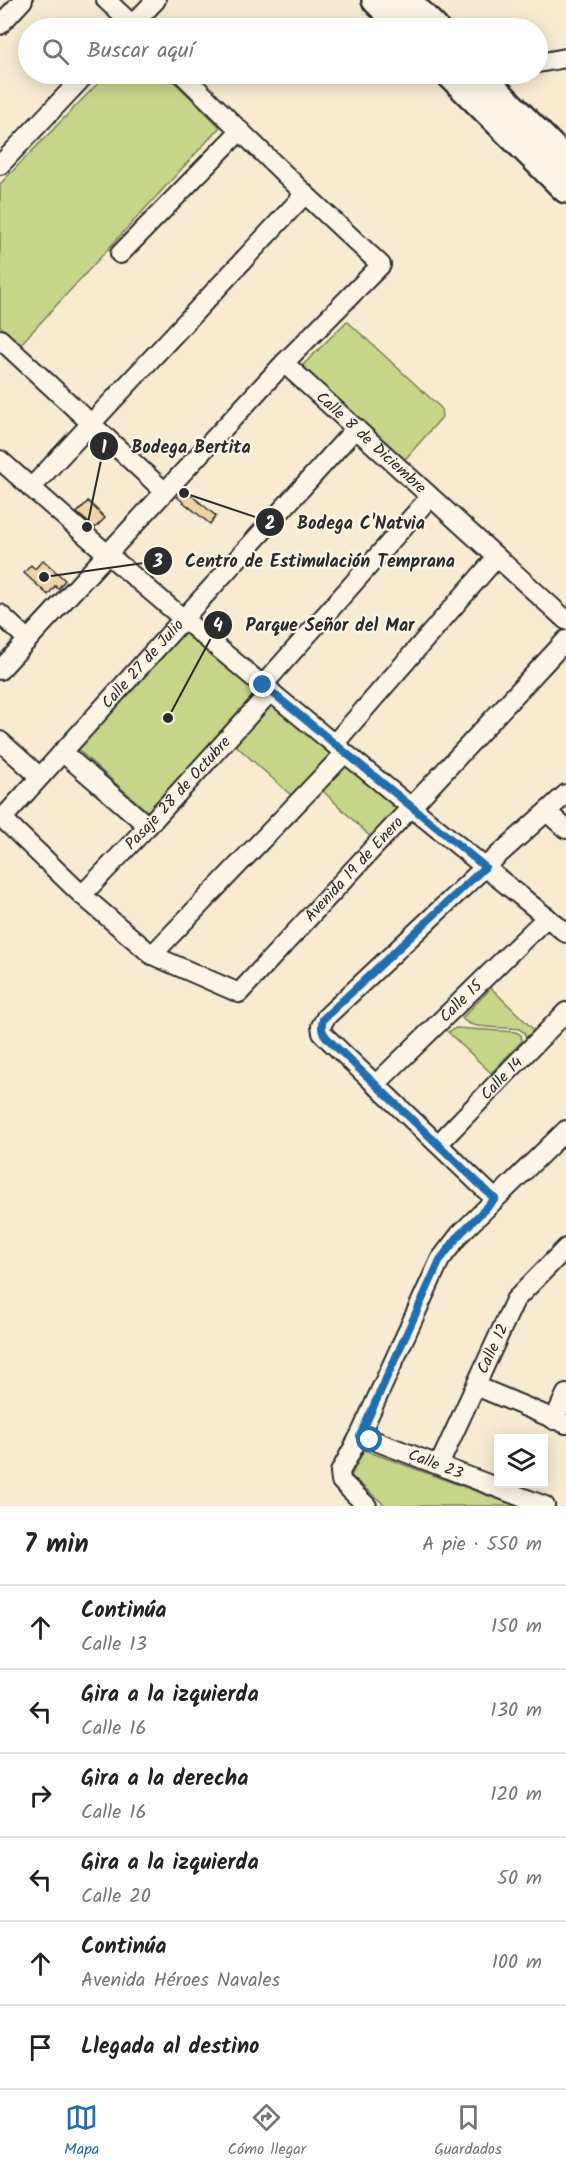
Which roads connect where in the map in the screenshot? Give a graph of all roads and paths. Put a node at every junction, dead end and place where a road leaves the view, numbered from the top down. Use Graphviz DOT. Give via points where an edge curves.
graph roads {
  1 [pos="23,0"];
  2 [pos="106,0"];
  3 [pos="156,0"];
  4 [pos="376,0"];
  5 [pos="406,0"];
  6 [pos="123,18"];
  7 [pos="140,18"];
  8 [pos="394,18"];
  9 [pos="424,18"];
  10 [pos="0,25"];
  11 [pos="566,58"];
  12 [pos="548,61"];
  13 [pos="77,84"];
  14 [pos="192,84"];
  15 [pos="460,84"];
  16 [pos="488,84"];
  17 [pos="240,131"];
  18 [pos="566,162"];
  19 [pos="0,165"];
  20 [pos="566,189"];
  21 [pos="305,194"];
  22 [pos="120,254"];
  23 [pos="0,339"];
  24 [pos="284,363"];
  25 [pos="91,424"];
  26 [pos="356,428"];
  27 [pos="0,460"];
  28 [pos="31,488"];
  29 [pos="165,492"];
  30 [pos="430,497"];
  31 [pos="107,555"];
  32 [pos="496,558"];
  33 [pos="0,614"];
  34 [pos="183,619"];
  35 [pos="566,620"];
  36 [pos="28,640"];
  37 [pos="566,640"];
  38 [pos="0,670"];
  39 [pos="267,688"];
  40 [pos="0,741"];
  41 [pos="339,748"];
  42 [pos="62,752"];
  43 [pos="40,777"];
  44 [pos="566,794"];
  45 [pos="416,811"];
  46 [pos="547,812"];
  47 [pos="1,817"];
  48 [pos="148,826"];
  49 [pos="566,829"];
  50 [pos="485,867"];
  51 [pos="82,895"];
  52 [pos="547,917"];
  53 [pos="566,933"];
  54 [pos="153,955"];
  55 [pos="566,1012"];
  56 [pos="375,1084"];
  57 [pos="564,1136"];
  58 [pos="439,1143"];
  59 [pos="495,1199"];
  60 [pos="565,1251"];
  61 [pos="476,1386"];
  62 [pos="566,1394"];
  63 [pos="560,1422"];
  64 [pos="360,1436"];
  65 [pos="439,1465"];
  66 [pos="367,1506"];
  67 [pos="545,1506"];
  1 -- 10 [label="street"];
  2 -- 6 [label="street"];
  3 -- 7 [label="street"];
  4 -- 8 [label="highway"];
  5 -- 9 [label="highway"];
  11 -- 12 [label="street"];
  13 -- 19 [label="street"];
  14 -- 17 [label="street"];
  15 -- 20 [label="highway"];
  16 -- 18 [label="highway"];
  17 -- 21 [label="street"];
  17 -- 22 [label="street"];
  21 -- 24 [label="street" via="381,265"];
  21 -- 25 [label="street"];
  23 -- 25 [label="street"];
  24 -- 26 [label="street, Calle 8 de Diciembre"];
  24 -- 29 [label="street"];
  25 -- 28 [label="street"];
  25 -- 29 [label="street"];
  26 -- 30 [label="street, Calle 8 de Diciembre"];
  26 -- 34 [label="street, Calle 27 de Julio"];
  27 -- 28 [label="street"];
  28 -- 31 [label="street"];
  29 -- 31 [label="street"];
  30 -- 32 [label="street, Calle 8 de Diciembre"];
  30 -- 39 [label="street, Pasaje 28 de Octubre"];
  31 -- 34 [label="street"];
  31 -- 36 [label="street"];
  32 -- 35 [label="street, Calle 8 de Diciembre"];
  32 -- 41 [label="street"];
  33 -- 36 [label="street"];
  34 -- 39 [label="street"];
  34 -- 42 [label="street, Calle 27 de Julio"];
  36 -- 38 [label="street"];
  37 -- 45 [label="street, Avenida 19 de Enero"];
  39 -- 41 [label="street"];
  39 -- 48 [label="street, Pasaje 28 de Octubre"];
  40 -- 43 [label="street"];
  41 -- 45 [label="street"];
  41 -- 54 [label="street"];
  42 -- 43 [label="street, Calle 27 de Julio"];
  42 -- 48 [label="street"];
  43 -- 47 [label="street, Calle 27 de Julio"];
  44 -- 46 [label="street"];
  45 -- 50 [label="street"];
  45 -- 54 [label="street, Avenida 19 de Enero" via="238,993"];
  46 -- 49 [label="street"];
  46 -- 50 [label="street"];
  47 -- 51 [label="street"];
  48 -- 51 [label="street, Pasaje 28 de Octubre"];
  50 -- 52 [label="street"];
  50 -- 56 [label="street" via="323,1019 322,1033"];
  51 -- 54 [label="street"];
  52 -- 53 [label="street"];
  52 -- 56 [label="street, Calle 15"];
  55 -- 58 [label="street, Calle 14"];
  56 -- 58 [label="street"];
  57 -- 59 [label="street"];
  58 -- 59 [label="street"];
  59 -- 64 [label="street" via="440,1260"];
  60 -- 61 [label="street, Calle 12" via="515,1300"];
  61 -- 63 [label="street"];
  61 -- 65 [label="street, Calle 12"];
  62 -- 63 [label="street"];
  64 -- 65 [label="street, Calle 23"];
  64 -- 66 [label="street" via="340,1476"];
  65 -- 67 [label="street, Calle 23"];
}
